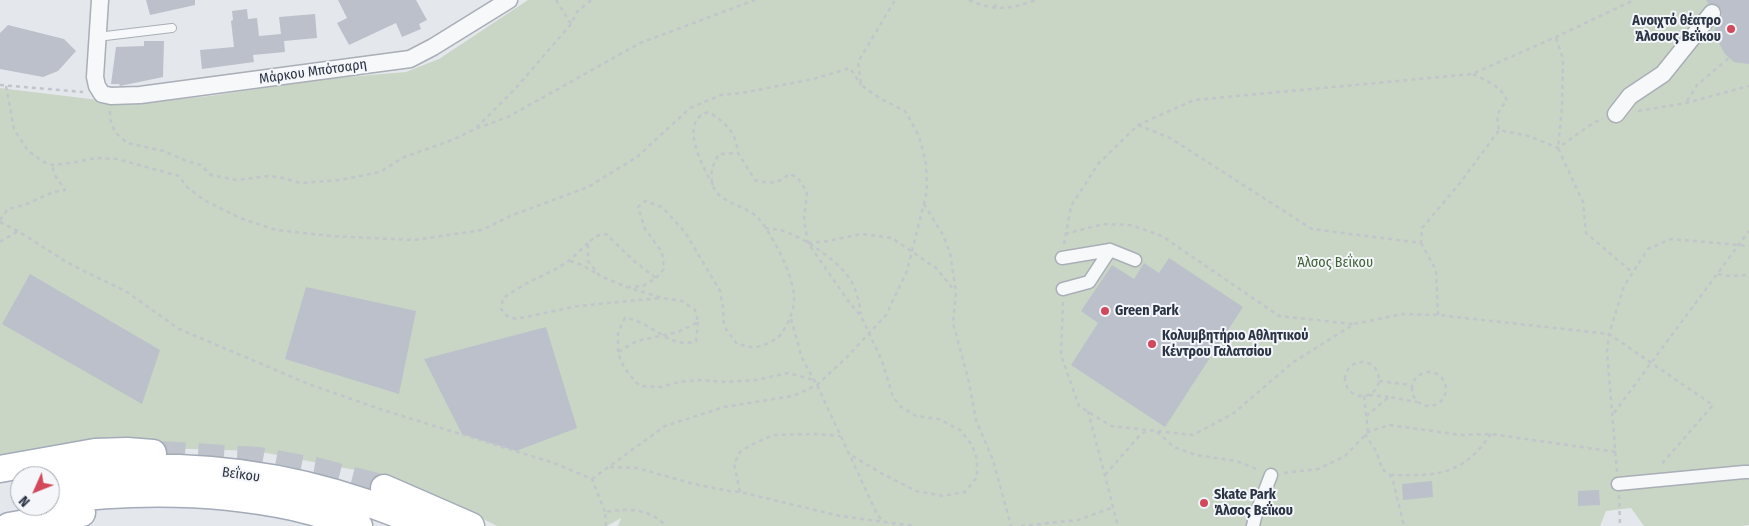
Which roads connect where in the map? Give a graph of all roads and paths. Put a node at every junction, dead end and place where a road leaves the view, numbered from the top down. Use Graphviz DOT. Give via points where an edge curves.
graph roads {
  1 [pos="100,0"];
  2 [pos="509,0"];
  3 [pos="556,0"];
  4 [pos="591,0"];
  5 [pos="755,0"];
  6 [pos="895,0"];
  7 [pos="969,0"];
  8 [pos="996,0"];
  9 [pos="1036,0"];
  10 [pos="1634,0"];
  11 [pos="995,8"];
  12 [pos="1712,13"];
  13 [pos="571,24"];
  14 [pos="172,28"];
  15 [pos="97,37"];
  16 [pos="1556,37"];
  17 [pos="1729,58"];
  18 [pos="1472,74"];
  19 [pos="0,85"];
  20 [pos="861,85"];
  21 [pos="6,86"];
  22 [pos="1749,86"];
  23 [pos="106,95"];
  24 [pos="1686,103"];
  25 [pos="1616,114"];
  26 [pos="1138,125"];
  27 [pos="475,129"];
  28 [pos="1498,130"];
  29 [pos="1558,148"];
  30 [pos="738,153"];
  31 [pos="50,164"];
  32 [pos="713,186"];
  33 [pos="924,204"];
  34 [pos="0,221"];
  35 [pos="764,228"];
  36 [pos="18,231"];
  37 [pos="1749,231"];
  38 [pos="1065,234"];
  39 [pos="0,242"];
  40 [pos="588,243"];
  41 [pos="808,243"];
  42 [pos="1420,243"];
  43 [pos="1739,246"];
  44 [pos="1749,246"];
  45 [pos="1110,250"];
  46 [pos="912,252"];
  47 [pos="1062,258"];
  48 [pos="570,260"];
  49 [pos="1135,260"];
  50 [pos="1633,273"];
  51 [pos="1718,274"];
  52 [pos="1749,275"];
  53 [pos="600,276"];
  54 [pos="656,278"];
  55 [pos="627,287"];
  56 [pos="1063,288"];
  57 [pos="956,292"];
  58 [pos="662,298"];
  59 [pos="861,316"];
  60 [pos="1438,316"];
  61 [pos="791,318"];
  62 [pos="698,322"];
  63 [pos="1354,324"];
  64 [pos="870,332"];
  65 [pos="1609,334"];
  66 [pos="661,336"];
  67 [pos="618,352"];
  68 [pos="1652,363"];
  69 [pos="814,380"];
  70 [pos="1379,381"];
  71 [pos="817,385"];
  72 [pos="1412,385"];
  73 [pos="1368,395"];
  74 [pos="1364,396"];
  75 [pos="1389,397"];
  76 [pos="1419,403"];
  77 [pos="1088,411"];
  78 [pos="1613,414"];
  79 [pos="1366,416"];
  80 [pos="1148,430"];
  81 [pos="1156,431"];
  82 [pos="1367,433"];
  83 [pos="1491,434"];
  84 [pos="840,436"];
  85 [pos="1616,452"];
  86 [pos="849,454"];
  87 [pos="0,468"];
  88 [pos="609,468"];
  89 [pos="172,472"];
  90 [pos="1749,472"];
  91 [pos="1105,475"];
  92 [pos="1271,475"];
  93 [pos="1390,475"];
  94 [pos="60,477"];
  95 [pos="592,480"];
  96 [pos="1648,480"];
  97 [pos="1618,484"];
  98 [pos="384,488"];
  99 [pos="740,492"];
  100 [pos="60,500"];
  101 [pos="1114,508"];
  102 [pos="605,512"];
  103 [pos="883,522"];
  104 [pos="9,526"];
  105 [pos="302,526"];
  106 [pos="359,526"];
  107 [pos="425,526"];
  108 [pos="471,526"];
  109 [pos="606,526"];
  110 [pos="666,526"];
  111 [pos="915,526"];
  112 [pos="1011,526"];
  113 [pos="1022,526"];
  114 [pos="1118,526"];
  115 [pos="1253,526"];
  116 [pos="1404,526"];
  117 [pos="1620,526"];
  1 -- 15 [label="street"];
  2 -- 23 [label="street, Μάρκου Μπότσαρη" via="410,59 140,95"];
  3 -- 13 [label="path"];
  4 -- 13 [label="path" via="577,12"];
  5 -- 27 [label="path" via="640,43 508,117"];
  6 -- 20 [label="path" via="858,62"];
  7 -- 11 [label="path"];
  8 -- 11 [label="path"];
  9 -- 11 [label="path" via="1015,8"];
  10 -- 16 [label="path"];
  12 -- 25 [label="street" via="1663,74 1630,96"];
  13 -- 27 [label="path"];
  14 -- 15 [label="lane"];
  15 -- 23 [label="street" via="94,77"];
  16 -- 18 [label="path"];
  16 -- 29 [label="path" via="1563,59"];
  17 -- 24 [label="path" via="1697,85"];
  18 -- 26 [label="path" via="1194,100"];
  18 -- 28 [label="path" via="1504,94 1507,101 1498,109"];
  19 -- 21 [label="path"];
  20 -- 31 [label="path" via="850,68 813,79 721,95 690,108 637,157 588,187 482,230 414,240 276,230 240,218 204,200 179,176 117,159 96,158 71,164"];
  20 -- 33 [label="path" via="904,111 919,136 926,164"];
  21 -- 23 [label="path"];
  21 -- 31 [label="path" via="14,130 28,151"];
  22 -- 24 [label="path"];
  23 -- 27 [label="path" via="115,132 126,142 164,151 186,162 201,165 211,174 237,180 269,176 300,183 372,174 404,157"];
  24 -- 25 [label="path"];
  25 -- 29 [label="path" via="1593,123"];
  26 -- 38 [label="path" via="1098,164 1071,206"];
  26 -- 42 [label="path" via="1170,138 1312,229"];
  28 -- 29 [label="path" via="1529,136"];
  28 -- 42 [label="path" via="1422,228"];
  29 -- 50 [label="path" via="1583,202 1586,233"];
  30 -- 32 [label="path" via="720,154 712,166"];
  30 -- 32 [label="path" via="737,141 720,120 709,112 696,119 692,129 695,143"];
  30 -- 41 [label="path" via="755,180 781,182 789,174 797,177 807,192 804,220"];
  31 -- 34 [label="path" via="65,190 8,209"];
  32 -- 35 [label="path" via="719,195 756,216"];
  33 -- 46 [label="path"];
  33 -- 57 [label="path" via="950,253"];
  34 -- 36 [label="path"];
  35 -- 41 [label="path" via="780,230"];
  35 -- 61 [label="path" via="787,268 794,296"];
  36 -- 39 [label="path"];
  36 -- 95 [label="path" via="68,263 127,292 179,329 311,385 554,463"];
  37 -- 43 [label="path"];
  38 -- 47 [label="path"];
  38 -- 63 [label="path" via="1103,224 1131,225 1162,236 1279,316"];
  40 -- 48 [label="path"];
  40 -- 53 [label="path" via="588,261"];
  40 -- 54 [label="path" via="596,236 606,234"];
  41 -- 46 [label="path" via="861,234 892,238"];
  41 -- 59 [label="path"];
  41 -- 59 [label="path" via="848,275 858,297"];
  42 -- 60 [label="path" via="1436,270"];
  43 -- 44 [label="path"];
  43 -- 50 [label="path" via="1671,239 1648,249"];
  43 -- 51 [label="path"];
  45 -- 47 [label="street"];
  45 -- 49 [label="street"];
  45 -- 56 [label="street" via="1089,282"];
  46 -- 57 [label="path" via="936,268"];
  46 -- 64 [label="path" via="907,271 886,315"];
  48 -- 53 [label="path"];
  48 -- 58 [label="path" via="503,298 501,309 516,319 578,306"];
  50 -- 65 [label="path" via="1624,286"];
  51 -- 52 [label="path"];
  51 -- 68 [label="path"];
  53 -- 55 [label="path"];
  54 -- 55 [label="path" via="643,286"];
  54 -- 61 [label="path" via="664,268 662,252 645,229 638,207 645,201 662,207 685,232 720,291 724,326 737,344 754,348 765,345 779,336"];
  55 -- 58 [label="path"];
  56 -- 77 [label="path" via="1061,354 1079,406"];
  57 -- 112 [label="path" via="953,323 976,420 993,460"];
  58 -- 62 [label="path" via="682,302 695,310"];
  59 -- 64 [label="path"];
  60 -- 63 [label="path" via="1403,314"];
  60 -- 65 [label="path"];
  61 -- 69 [label="path" via="802,358"];
  62 -- 66 [label="path"];
  62 -- 66 [label="path" via="696,341 688,344"];
  63 -- 81 [label="path" via="1292,363 1234,412 1193,435"];
  64 -- 71 [label="path"];
  64 -- 86 [label="path" via="893,397 901,407 916,416 939,419 960,430 972,445 977,459 977,477 965,492 943,496 916,490"];
  65 -- 68 [label="path"];
  65 -- 78 [label="path" via="1607,352"];
  66 -- 67 [label="path" via="637,341"];
  66 -- 67 [label="path" via="634,319 625,318 618,332"];
  67 -- 69 [label="path" via="630,377 646,387 699,380 756,380 788,373"];
  68 -- 78 [label="path"];
  68 -- 96 [label="path" via="1713,405"];
  69 -- 71 [label="path"];
  70 -- 72 [label="path"];
  70 -- 73 [label="path" via="1376,389"];
  70 -- 74 [label="path" via="1377,370 1369,363 1358,362 1349,367 1345,376 1346,386 1354,394"];
  71 -- 84 [label="path"];
  71 -- 88 [label="path" via="793,396 724,407 665,426"];
  72 -- 76 [label="path" via="1413,395"];
  72 -- 76 [label="path" via="1418,376 1428,372 1439,375 1446,383 1446,394 1439,403 1429,406"];
  73 -- 74 [label="path"];
  73 -- 75 [label="path"];
  74 -- 79 [label="path"];
  75 -- 76 [label="path"];
  75 -- 79 [label="path"];
  77 -- 80 [label="path" via="1111,426"];
  77 -- 91 [label="path"];
  78 -- 85 [label="path"];
  79 -- 82 [label="path"];
  80 -- 81 [label="path"];
  80 -- 91 [label="path"];
  81 -- 92 [label="path" via="1174,447 1196,455 1236,461"];
  82 -- 83 [label="path" via="1389,425 1461,435"];
  82 -- 92 [label="path" via="1345,456 1318,468"];
  82 -- 93 [label="path" via="1382,469"];
  83 -- 85 [label="path"];
  83 -- 93 [label="path" via="1480,451 1462,465 1425,476"];
  84 -- 86 [label="path"];
  84 -- 99 [label="path" via="773,435 751,445 740,452 734,464"];
  85 -- 97 [label="path"];
  86 -- 103 [label="path"];
  87 -- 89 [label="main road" via="95,452 127,451"];
  88 -- 95 [label="path"];
  88 -- 99 [label="path" via="637,468 694,484"];
  89 -- 94 [label="main road, Βεΐκου" via="116,470"];
  89 -- 100 [label="main road, Βεΐκου" via="100,495"];
  89 -- 106 [label="main road, Βεΐκου" via="236,497 295,507"];
  89 -- 107 [label="main road, Βεΐκου" via="241,474 301,484 368,504"];
  90 -- 96 [label="street"];
  91 -- 101 [label="path"];
  92 -- 115 [label="street"];
  93 -- 116 [label="path"];
  95 -- 102 [label="path"];
  96 -- 97 [label="street"];
  97 -- 117 [label="path"];
  98 -- 108 [label="main road"];
  99 -- 103 [label="path" via="840,516"];
  101 -- 113 [label="path" via="1078,520"];
  101 -- 114 [label="path"];
  102 -- 109 [label="path"];
  102 -- 110 [label="path" via="625,509 644,512"];
  103 -- 111 [label="path"];
  104 -- 105 [label="main road" via="135,508 179,508 262,517"];
}
